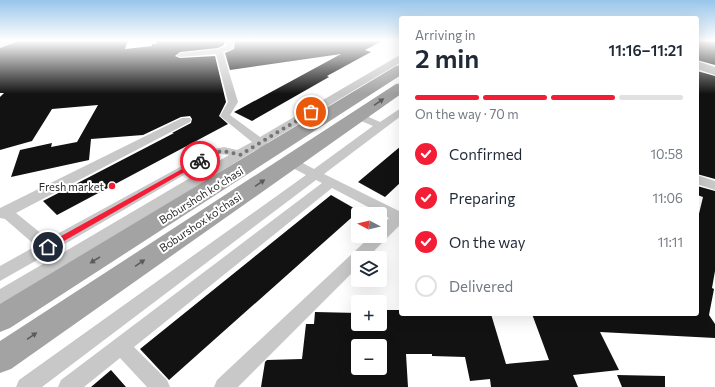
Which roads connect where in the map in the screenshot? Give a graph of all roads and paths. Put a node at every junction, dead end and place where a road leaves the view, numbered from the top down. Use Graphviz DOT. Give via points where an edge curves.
graph roads {
  1 [pos="220,58"];
  2 [pos="399,59"];
  3 [pos="699,66"];
  4 [pos="399,70"];
  5 [pos="715,71"];
  6 [pos="399,88"];
  7 [pos="399,112"];
  8 [pos="358,116"];
  9 [pos="186,120"];
  10 [pos="381,126"];
  11 [pos="265,148"];
  12 [pos="240,155"];
  13 [pos="291,162"];
  14 [pos="315,174"];
  15 [pos="699,181"];
  16 [pos="332,182"];
  17 [pos="715,186"];
  18 [pos="129,201"];
  19 [pos="3,213"];
  20 [pos="399,216"];
  21 [pos="150,217"];
  22 [pos="399,217"];
  23 [pos="387,229"];
  24 [pos="373,243"];
  25 [pos="48,247"];
  26 [pos="68,267"];
  27 [pos="0,274"];
  28 [pos="0,298"];
  29 [pos="0,319"];
  30 [pos="122,346"];
  31 [pos="0,358"];
  32 [pos="26,387"];
  33 [pos="68,387"];
  34 [pos="160,387"];
  35 [pos="224,387"];
  1 -- 11 [label="street" via="233,102 225,116"];
  2 -- 11 [label="street"];
  3 -- 5 [label="street"];
  4 -- 11 [label="main road, Boburshoh koʻchasi"];
  8 -- 6 [label="main road, Boburshox ko'chasi, one-way"];
  7 -- 10 [label="street"];
  8 -- 10 [label="street"];
  8 -- 13 [label="main road, Boburshox ko'chasi"];
  9 -- 19 [label="street"];
  10 -- 14 [label="street"];
  11 -- 12 [label="street"];
  11 -- 21 [label="main road, Boburshoh koʻchasi"];
  12 -- 18 [label="street" via="224,150 217,151"];
  12 -- 21 [label="street"];
  13 -- 14 [label="street"];
  31 -- 13 [label="main road, Boburshox ko'chasi, one-way"];
  14 -- 16 [label="street"];
  14 -- 32 [label="street"];
  15 -- 17 [label="street"];
  16 -- 20 [label="street"];
  16 -- 30 [label="street"];
  18 -- 21 [label="street"];
  18 -- 25 [label="street"];
  19 -- 25 [label="street"];
  21 -- 26 [label="main road, Boburshoh koʻchasi"];
  22 -- 23 [label="street"];
  24 -- 35 [label="street"];
  25 -- 26 [label="street"];
  25 -- 27 [label="street"];
  26 -- 28 [label="street"];
  26 -- 29 [label="main road, Boburshoh koʻchasi"];
  30 -- 33 [label="street"];
  30 -- 34 [label="street"];
}
